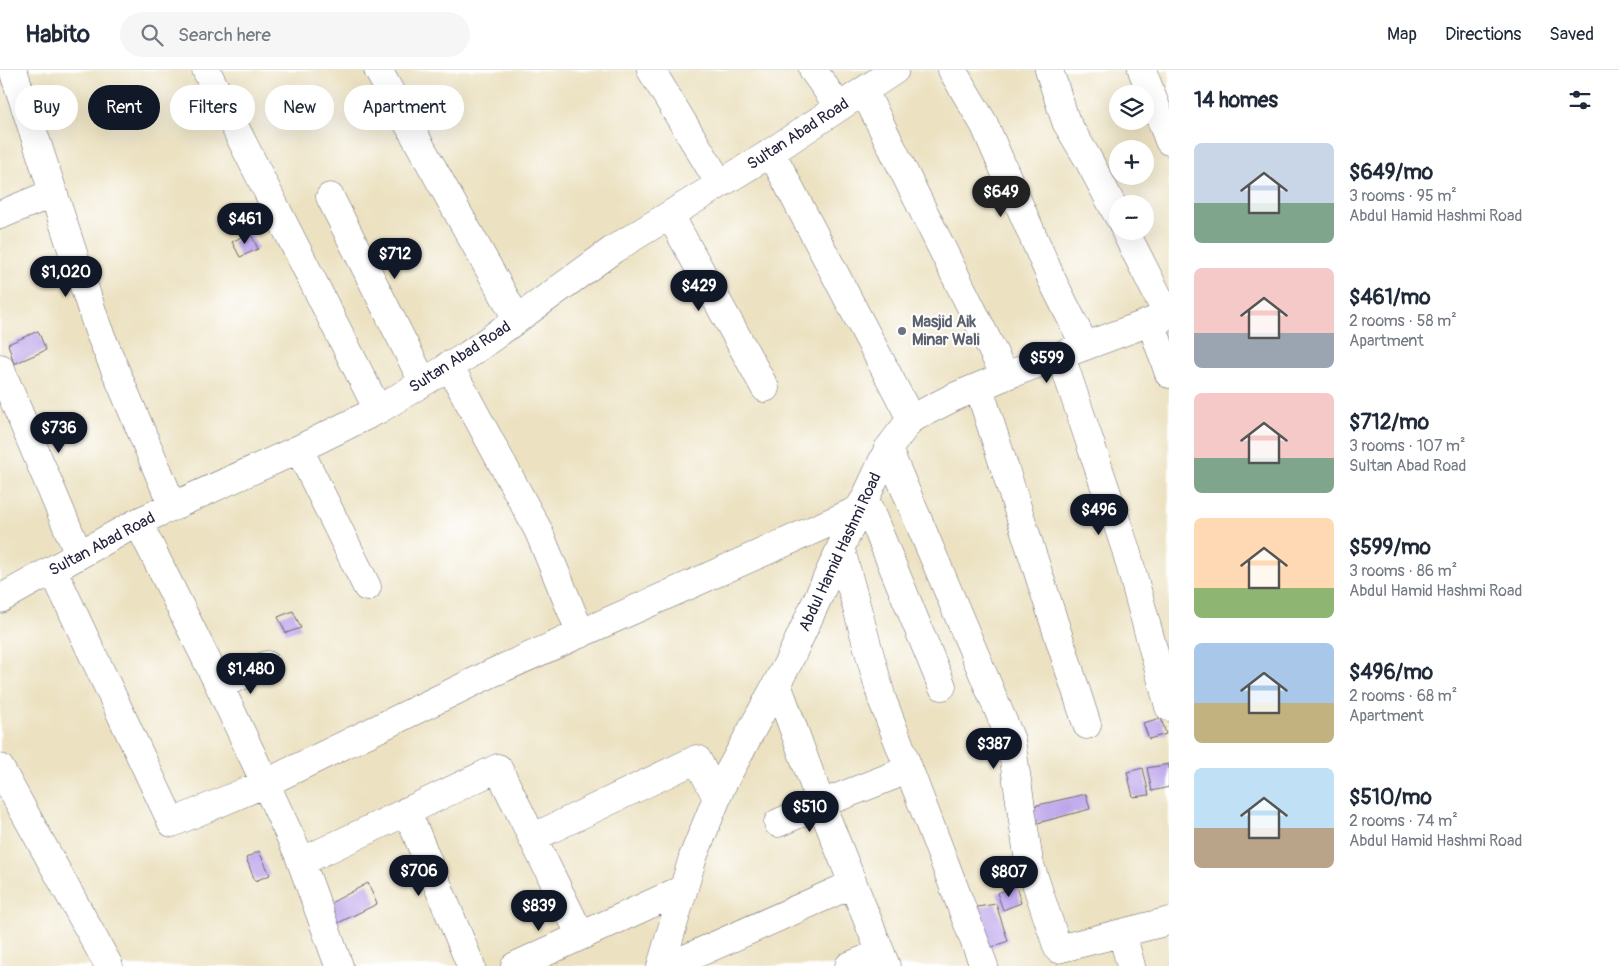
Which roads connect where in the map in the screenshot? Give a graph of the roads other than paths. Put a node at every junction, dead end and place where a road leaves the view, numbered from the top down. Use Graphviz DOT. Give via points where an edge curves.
graph roads {
  1 [pos="13,70"];
  2 [pos="206,70"];
  3 [pos="378,70"];
  4 [pos="650,70"];
  5 [pos="813,70"];
  6 [pos="895,70"];
  7 [pos="952,70"];
  8 [pos="1049,70"];
  9 [pos="1142,70"];
  10 [pos="864,91"];
  11 [pos="839,107"];
  12 [pos="1169,141"];
  13 [pos="771,152"];
  14 [pos="720,184"];
  15 [pos="52,193"];
  16 [pos="330,197"];
  17 [pos="1109,199"];
  18 [pos="0,215"];
  19 [pos="670,215"];
  20 [pos="1129,240"];
  21 [pos="1163,317"];
  22 [pos="517,319"];
  23 [pos="1073,351"];
  24 [pos="449,366"];
  25 [pos="0,368"];
  26 [pos="1169,374"];
  27 [pos="1005,376"];
  28 [pos="423,382"];
  29 [pos="765,388"];
  30 [pos="979,388"];
  31 [pos="378,410"];
  32 [pos="911,419"];
  33 [pos="300,449"];
  34 [pos="888,449"];
  35 [pos="862,504"];
  36 [pos="174,507"];
  37 [pos="138,522"];
  38 [pos="840,550"];
  39 [pos="79,555"];
  40 [pos="53,570"];
  41 [pos="367,586"];
  42 [pos="0,600"];
  43 [pos="581,634"];
  44 [pos="267,665"];
  45 [pos="219,684"];
  46 [pos="777,684"];
  47 [pos="942,686"];
  48 [pos="1169,707"];
  49 [pos="1087,725"];
  50 [pos="0,768"];
  51 [pos="908,770"];
  52 [pos="266,783"];
  53 [pos="717,798"];
  54 [pos="821,804"];
  55 [pos="407,811"];
  56 [pos="778,823"];
  57 [pos="532,838"];
  58 [pos="301,862"];
  59 [pos="853,884"];
  60 [pos="684,889"];
  61 [pos="1169,921"];
  62 [pos="1122,933"];
  63 [pos="581,936"];
  64 [pos="883,960"];
  65 [pos="107,965"];
  66 [pos="339,966"];
  67 [pos="471,966"];
  68 [pos="515,966"];
  69 [pos="661,966"];
  70 [pos="669,966"];
  71 [pos="849,966"];
  72 [pos="984,966"];
  73 [pos="1131,966"];
  1 -- 15 [label="street"];
  2 -- 31 [label="street"];
  3 -- 22 [label="street"];
  4 -- 14 [label="street"];
  5 -- 11 [label="street"];
  6 -- 10 [label="street, Sultan Abad Road"];
  7 -- 23 [label="street" via="984,124 1052,280"];
  8 -- 17 [label="street" via="1066,122"];
  9 -- 12 [label="street"];
  10 -- 11 [label="street, Sultan Abad Road"];
  10 -- 27 [label="street"];
  11 -- 13 [label="street, Sultan Abad Road"];
  13 -- 14 [label="street, Sultan Abad Road"];
  13 -- 32 [label="street"];
  14 -- 19 [label="street, Sultan Abad Road"];
  15 -- 18 [label="street"];
  15 -- 36 [label="street" via="98,329"];
  16 -- 28 [label="street"];
  19 -- 22 [label="street, Sultan Abad Road" via="614,249"];
  19 -- 29 [label="street"];
  20 -- 21 [label="street"];
  21 -- 23 [label="street"];
  21 -- 26 [label="street"];
  22 -- 24 [label="street, Sultan Abad Road"];
  23 -- 27 [label="street"];
  23 -- 48 [label="street"];
  24 -- 28 [label="street, Sultan Abad Road"];
  24 -- 43 [label="street" via="538,530"];
  25 -- 39 [label="street"];
  27 -- 30 [label="street"];
  28 -- 31 [label="street, Sultan Abad Road"];
  30 -- 32 [label="street"];
  30 -- 49 [label="street"];
  31 -- 33 [label="street, Sultan Abad Road"];
  32 -- 34 [label="street, Abdul Hamid Hashmi Road"];
  33 -- 36 [label="street, Sultan Abad Road"];
  33 -- 41 [label="street"];
  34 -- 35 [label="street, Abdul Hamid Hashmi Road"];
  34 -- 62 [label="street" via="1011,740 1029,862 1058,949"];
  35 -- 38 [label="street, Abdul Hamid Hashmi Road"];
  35 -- 43 [label="street"];
  35 -- 47 [label="street"];
  36 -- 37 [label="street, Sultan Abad Road"];
  37 -- 39 [label="street, Sultan Abad Road"];
  37 -- 45 [label="street"];
  38 -- 46 [label="street, Abdul Hamid Hashmi Road"];
  38 -- 51 [label="street" via="882,699"];
  39 -- 40 [label="street, Sultan Abad Road"];
  40 -- 42 [label="street, Sultan Abad Road"];
  40 -- 52 [label="street" via="172,823"];
  43 -- 52 [label="street" via="492,673"];
  44 -- 45 [label="street"];
  45 -- 52 [label="street"];
  46 -- 53 [label="street, Abdul Hamid Hashmi Road"];
  46 -- 54 [label="street"];
  50 -- 65 [label="street"];
  51 -- 54 [label="street"];
  51 -- 72 [label="street"];
  52 -- 58 [label="street"];
  53 -- 57 [label="street" via="697,759"];
  53 -- 60 [label="street, Abdul Hamid Hashmi Road"];
  54 -- 56 [label="street"];
  54 -- 59 [label="street"];
  55 -- 57 [label="street" via="498,768"];
  55 -- 58 [label="street"];
  55 -- 67 [label="street"];
  57 -- 63 [label="street"];
  58 -- 66 [label="street"];
  59 -- 64 [label="street"];
  59 -- 70 [label="street"];
  60 -- 63 [label="street"];
  60 -- 69 [label="street, Abdul Hamid Hashmi Road"];
  61 -- 62 [label="street"];
  62 -- 73 [label="street"];
  63 -- 68 [label="street"];
  64 -- 71 [label="street"];
}
